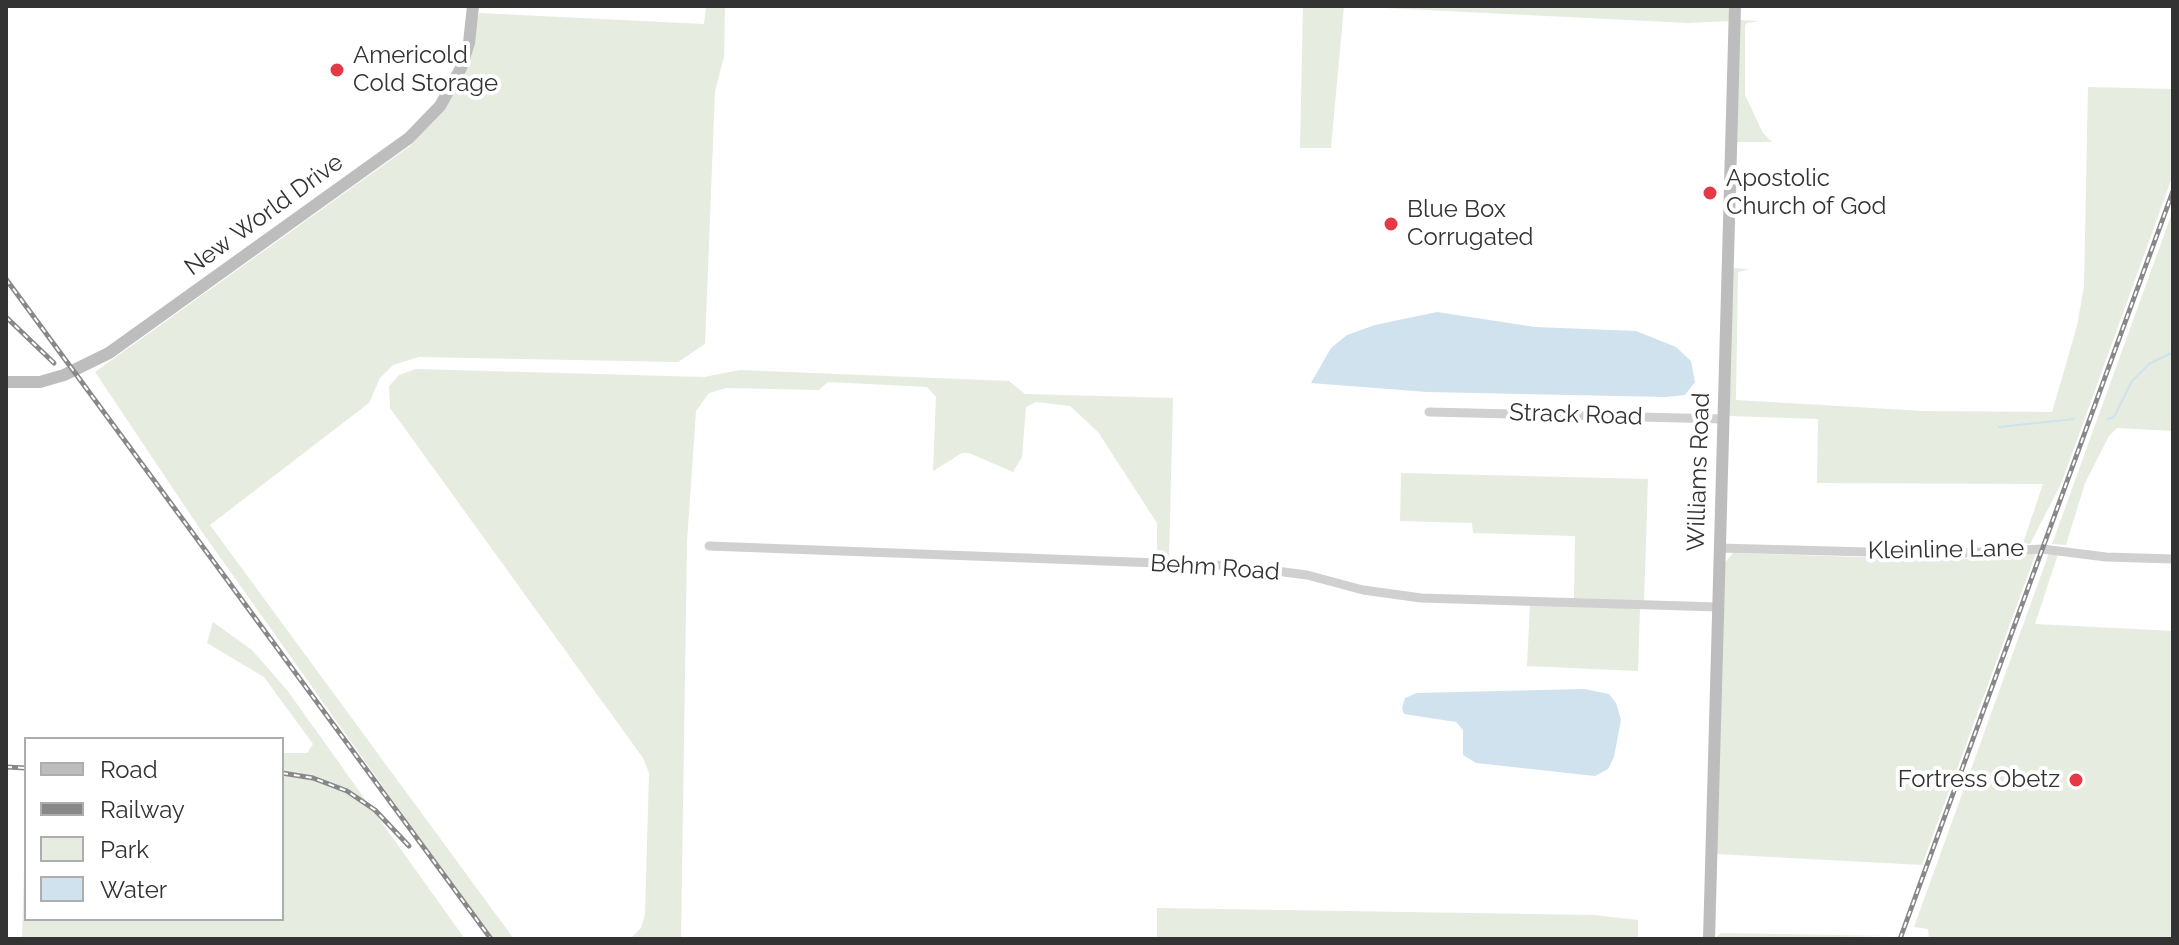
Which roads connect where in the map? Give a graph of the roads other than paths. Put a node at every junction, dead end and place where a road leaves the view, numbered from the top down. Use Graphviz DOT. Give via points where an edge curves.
graph roads {
  1 [pos="473,6"];
  2 [pos="1735,6"];
  3 [pos="6,382"];
  4 [pos="1429,412"];
  5 [pos="1723,419"];
  6 [pos="709,546"];
  7 [pos="1719,548"];
  8 [pos="2173,559"];
  9 [pos="1718,607"];
  10 [pos="1709,939"];
  1 -- 3 [label="main road, New World Drive" via="461,68 440,106 409,138 109,353 40,382"];
  2 -- 5 [label="main road, Williams Road"];
  4 -- 5 [label="street, Strack Road"];
  5 -- 7 [label="main road, Williams Road"];
  6 -- 9 [label="street, Behm Road" via="1237,566 1421,598"];
  7 -- 8 [label="street, Kleinline Lane" via="1942,554 2042,549"];
  7 -- 9 [label="main road, Williams Road"];
  9 -- 10 [label="main road, Williams Road"];
}
